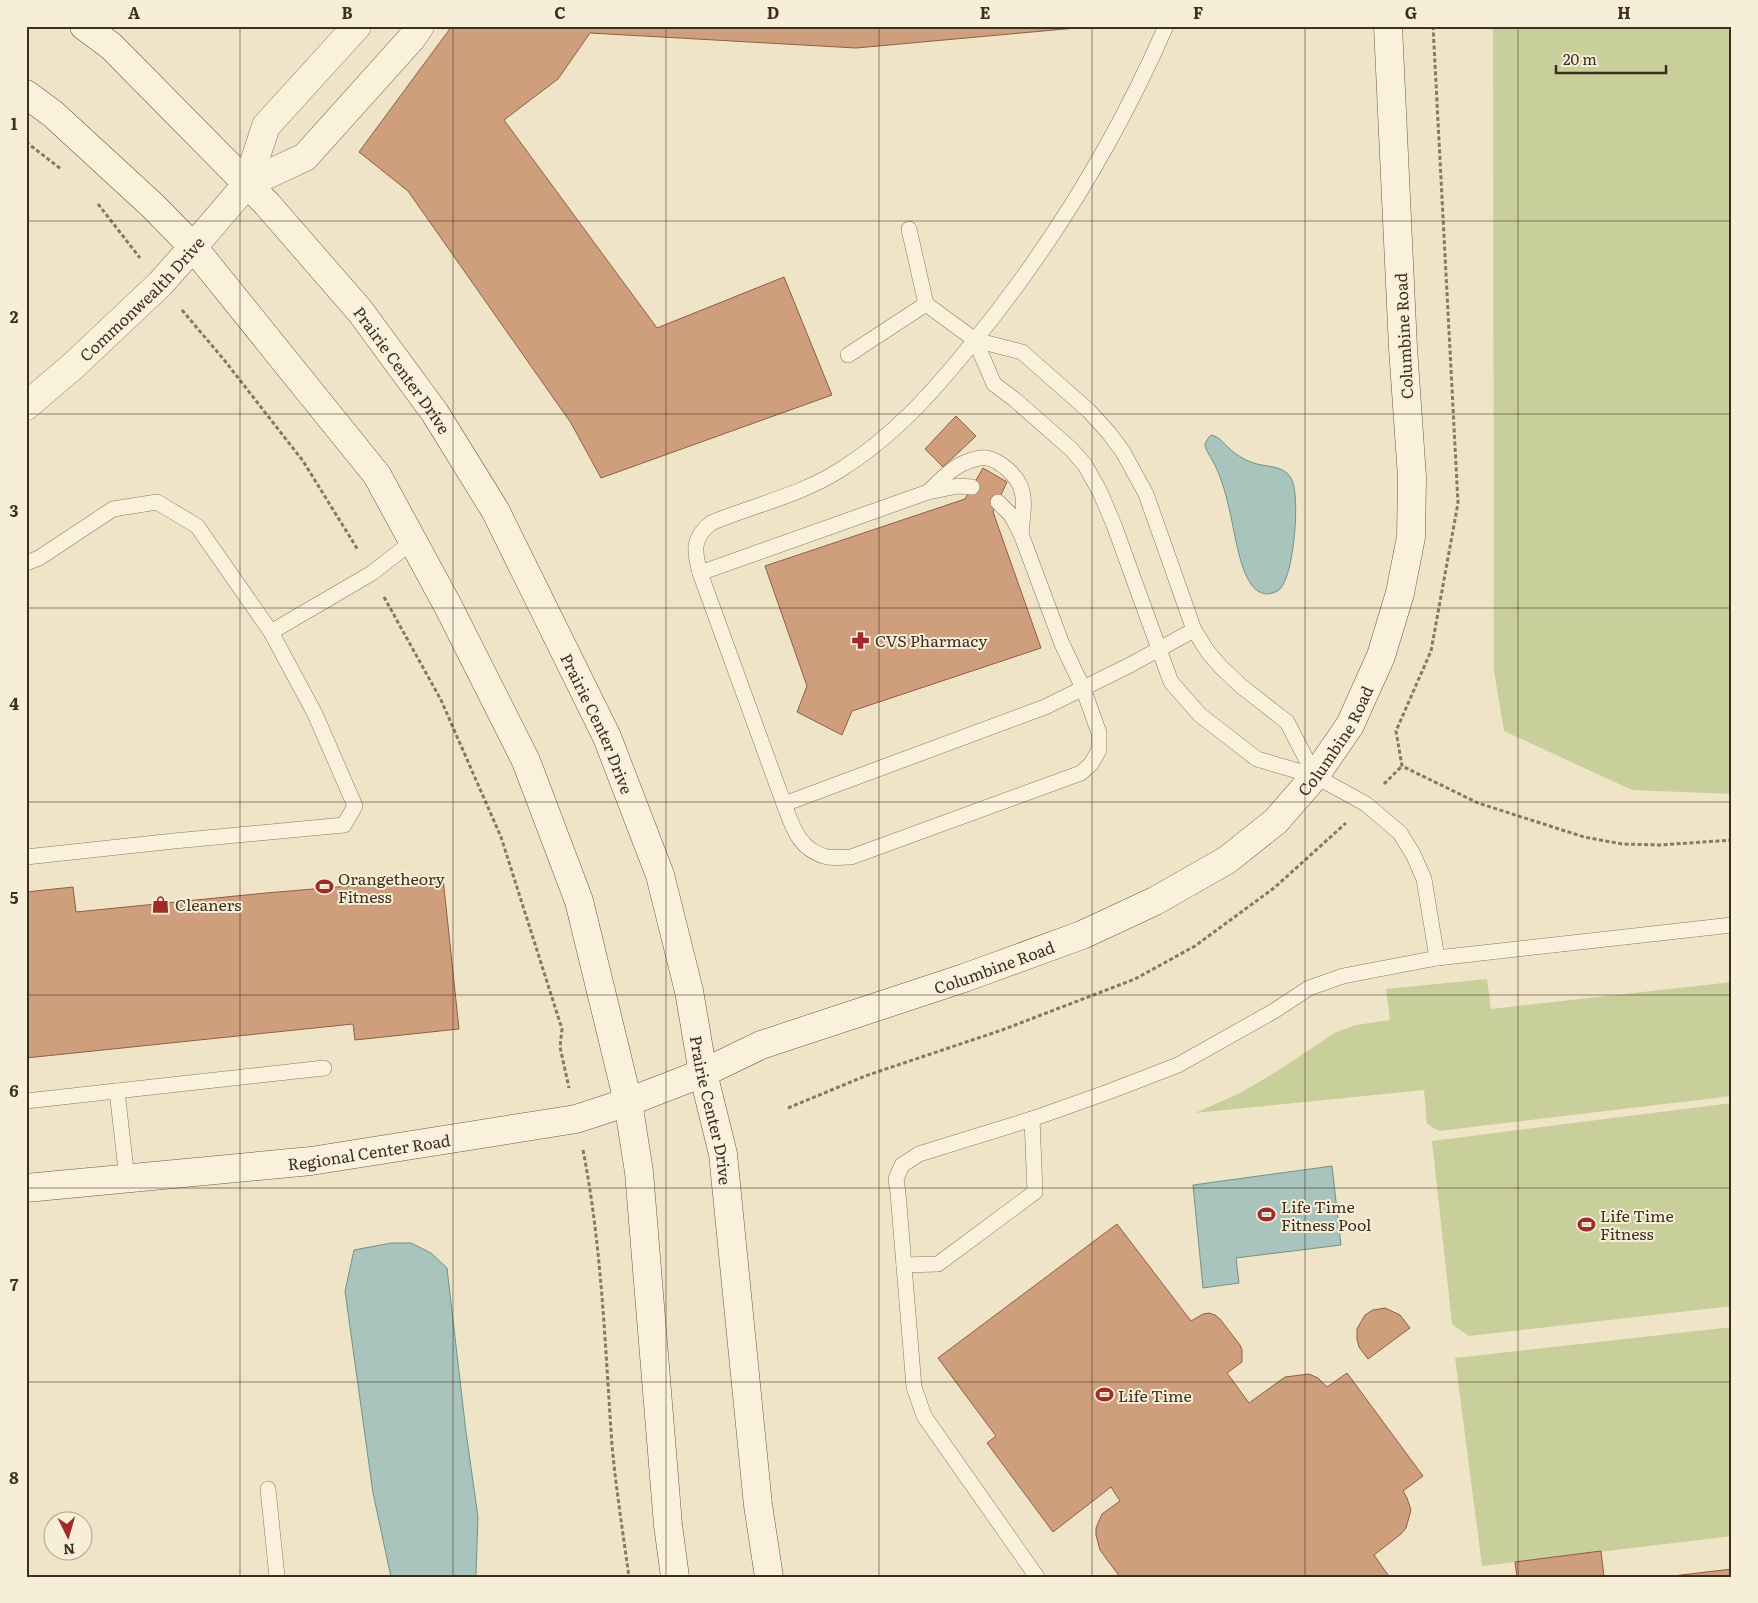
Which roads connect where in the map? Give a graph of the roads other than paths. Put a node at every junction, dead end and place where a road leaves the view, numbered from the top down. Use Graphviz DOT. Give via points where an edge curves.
graph roads {
  1 [pos="84,26"];
  2 [pos="357,26"];
  3 [pos="420,26"];
  4 [pos="1166,26"];
  5 [pos="1388,26"];
  6 [pos="26,94"];
  7 [pos="247,184"];
  8 [pos="909,229"];
  9 [pos="193,248"];
  10 [pos="926,304"];
  11 [pos="975,340"];
  12 [pos="848,355"];
  13 [pos="26,406"];
  14 [pos="972,487"];
  15 [pos="928,492"];
  16 [pos="998,502"];
  17 [pos="1021,534"];
  18 [pos="413,541"];
  19 [pos="26,563"];
  20 [pos="700,573"];
  21 [pos="1194,630"];
  22 [pos="271,632"];
  23 [pos="1159,649"];
  24 [pos="1083,688"];
  25 [pos="1315,776"];
  26 [pos="784,804"];
  27 [pos="26,857"];
  28 [pos="1732,925"];
  29 [pos="1437,958"];
  30 [pos="324,1068"];
  31 [pos="703,1073"];
  32 [pos="117,1091"];
  33 [pos="26,1101"];
  34 [pos="628,1102"];
  35 [pos="1032,1119"];
  36 [pos="127,1178"];
  37 [pos="26,1188"];
  38 [pos="904,1265"];
  39 [pos="268,1488"];
  40 [pos="277,1577"];
  41 [pos="675,1577"];
  42 [pos="769,1577"];
  43 [pos="1037,1577"];
  1 -- 7 [label="main road, Prairie Center Drive" via="111,46"];
  2 -- 7 [label="main road, Commonwealth Drive" via="266,126"];
  3 -- 7 [label="main road, Commonwealth Drive" via="305,157"];
  4 -- 11 [label="lane" via="1143,80 1100,160 1058,227"];
  5 -- 25 [label="main road, Columbine Road" via="1412,477 1411,537 1400,592 1381,656 1350,725"];
  6 -- 9 [label="main road" via="53,114 153,206"];
  7 -- 9 [label="main road, Commonwealth Drive"];
  7 -- 31 [label="main road, Prairie Center Drive" via="360,311 434,413 495,510 607,738 660,875 690,990"];
  8 -- 10 [label="lane"];
  9 -- 13 [label="main road, Commonwealth Drive" via="160,284"];
  9 -- 18 [label="main road" via="377,474"];
  10 -- 11 [label="lane"];
  10 -- 12 [label="lane"];
  11 -- 20 [label="lane" via="919,406 874,447 823,480 740,511 702,530 696,548"];
  11 -- 21 [label="lane" via="1022,352 1109,433 1146,494"];
  11 -- 23 [label="lane" via="994,384 1071,449 1085,465 1114,525"];
  14 -- 15 [label="lane" via="958,486"];
  15 -- 17 [label="lane" via="962,463 987,458 1013,474 1021,488"];
  15 -- 20 [label="lane"];
  16 -- 17 [label="lane"];
  17 -- 24 [label="lane" via="1062,644"];
  18 -- 22 [label="lane" via="372,573"];
  18 -- 34 [label="main road" via="526,760 580,901"];
  19 -- 22 [label="lane" via="39,558 113,509 157,502 197,526"];
  20 -- 26 [label="lane"];
  21 -- 23 [label="lane"];
  21 -- 25 [label="lane" via="1220,667 1287,722"];
  22 -- 27 [label="lane" via="315,714 355,806 344,826"];
  23 -- 24 [label="lane"];
  23 -- 25 [label="lane" via="1171,682 1200,715 1257,758"];
  24 -- 26 [label="lane" via="1046,707"];
  24 -- 26 [label="lane" via="1099,733 1100,750 1080,773 851,857 828,857 809,849 795,833"];
  25 -- 29 [label="lane" via="1366,804 1400,833 1424,879"];
  25 -- 31 [label="main road, Columbine Road" via="1276,821 1227,860 1155,901 1082,935 761,1045"];
  28 -- 29 [label="lane"];
  29 -- 35 [label="lane" via="1343,976 1309,988 1178,1064"];
  30 -- 32 [label="lane"];
  31 -- 34 [label="main road, Regional Center Road"];
  31 -- 42 [label="main road, Prairie Center Drive" via="723,1154 758,1505"];
  32 -- 33 [label="lane"];
  32 -- 36 [label="lane"];
  34 -- 36 [label="main road, Regional Center Road" via="576,1119 311,1161"];
  34 -- 41 [label="main road" via="639,1172"];
  35 -- 38 [label="lane" via="1035,1192 938,1264"];
  35 -- 38 [label="lane" via="919,1154 902,1165 896,1180"];
  36 -- 37 [label="main road, Regional Center Road"];
  38 -- 43 [label="lane" via="914,1387 924,1416"];
  39 -- 40 [label="lane"];
}
